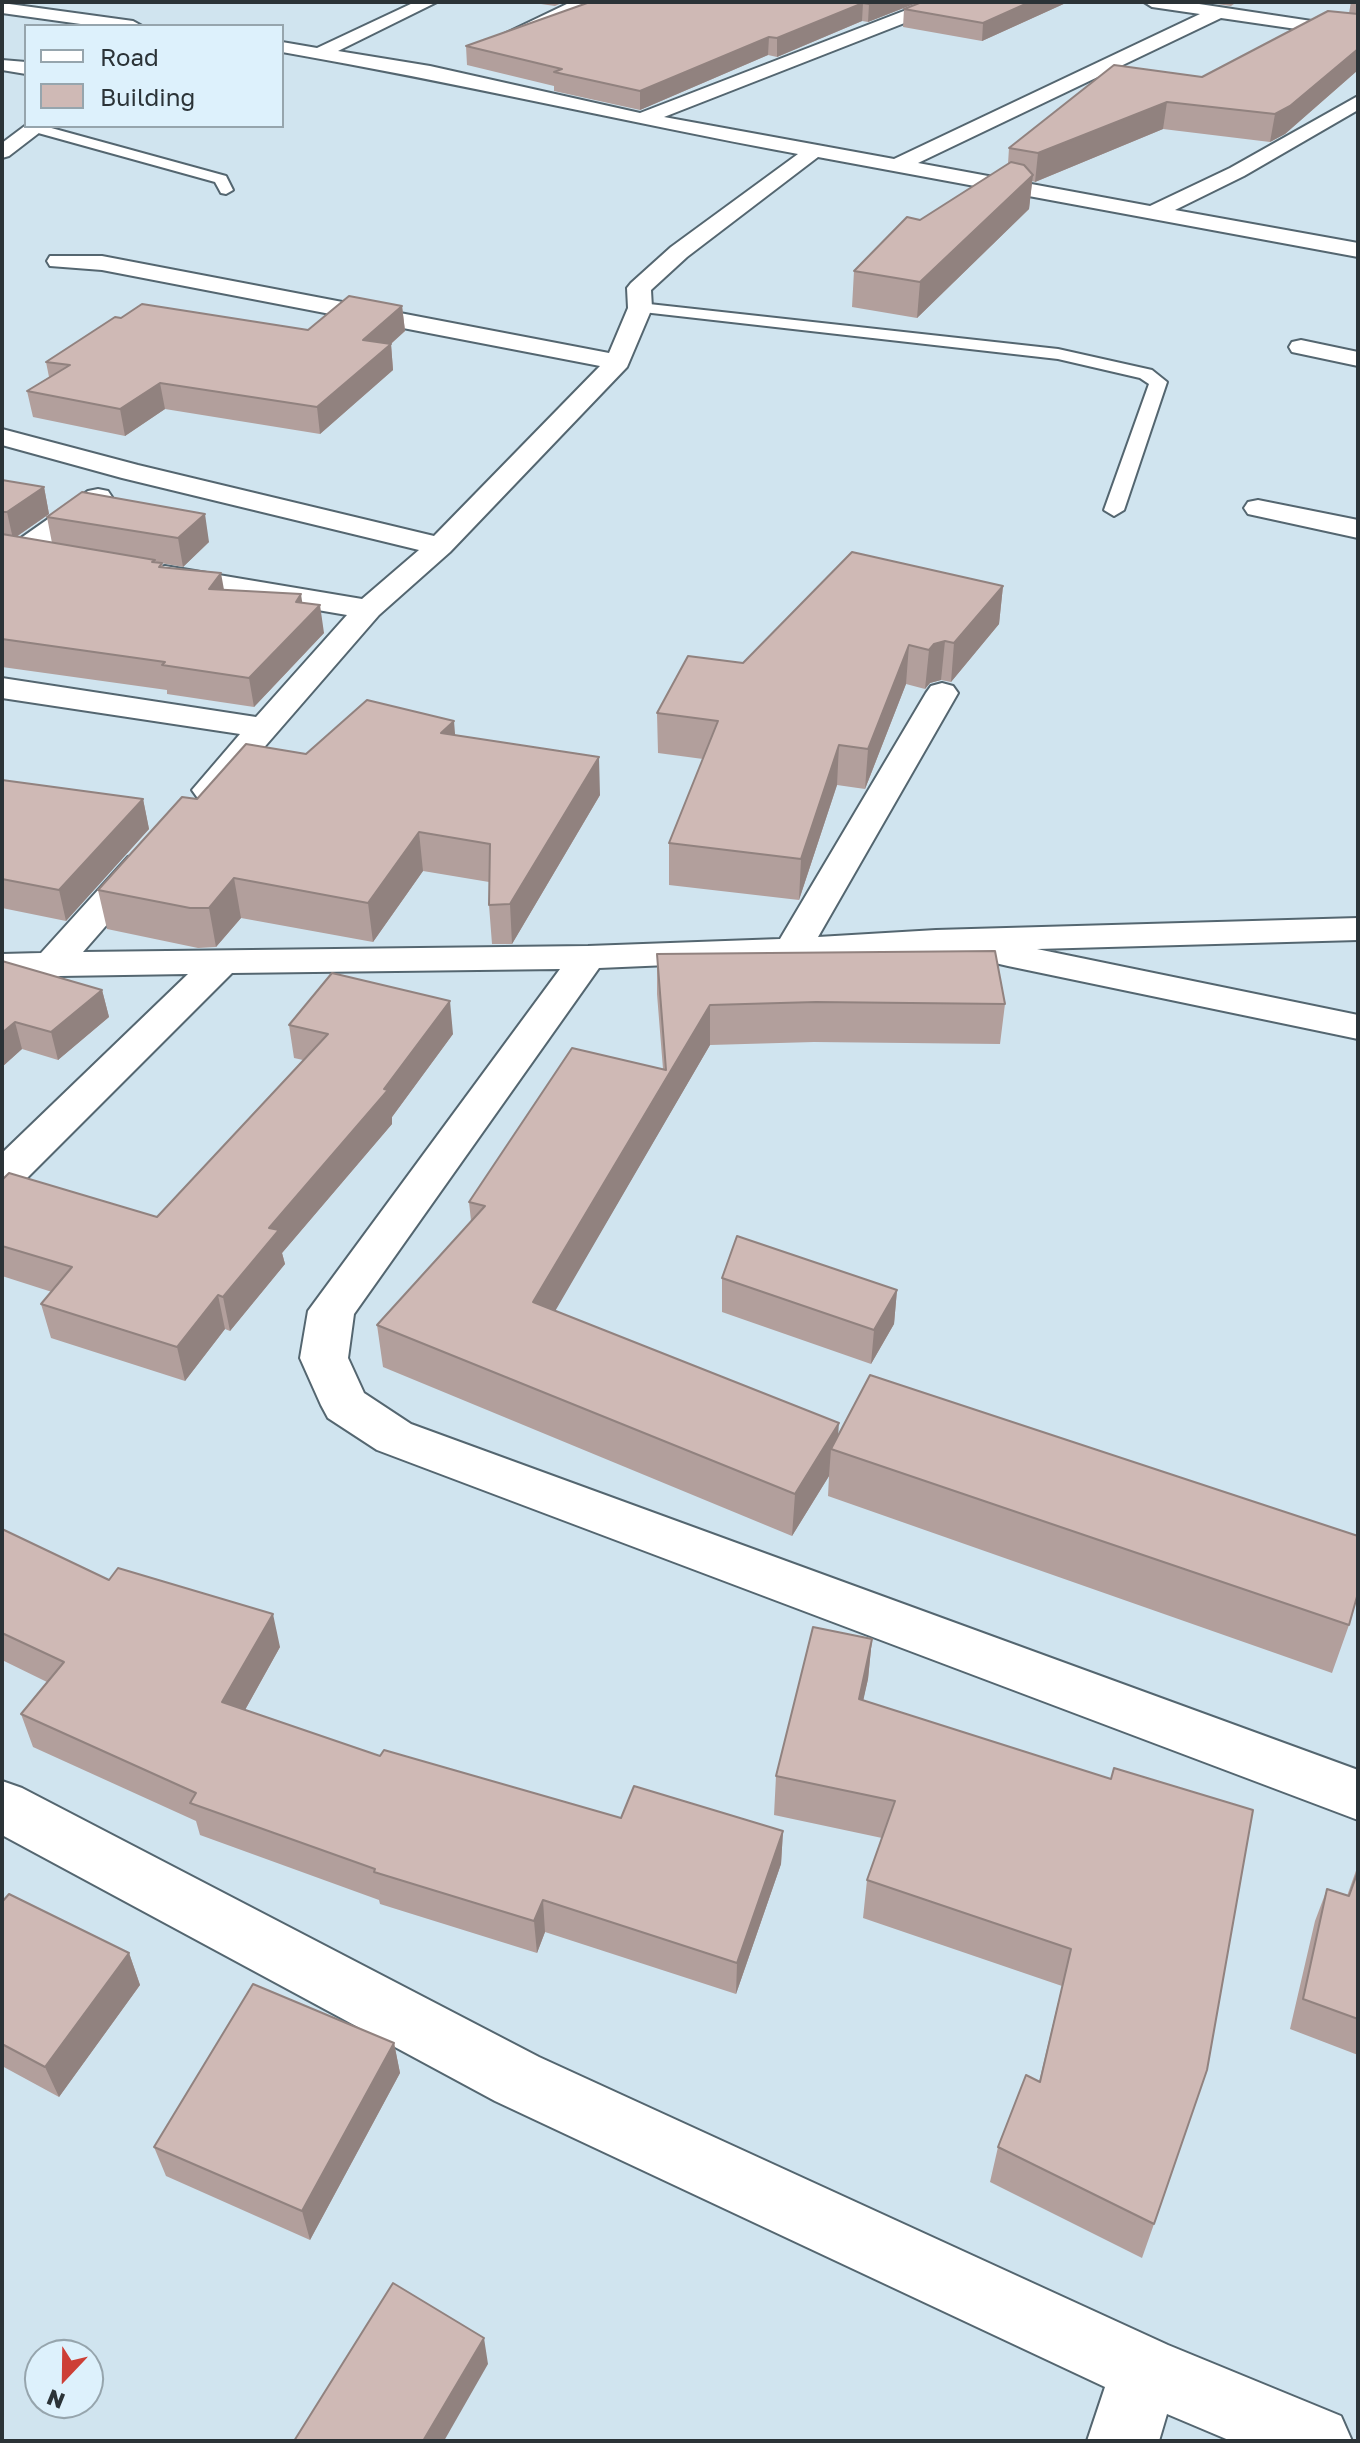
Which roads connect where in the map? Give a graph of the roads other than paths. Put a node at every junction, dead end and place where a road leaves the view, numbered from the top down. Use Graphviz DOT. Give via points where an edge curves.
graph roads {
  1 [pos="429,2"];
  2 [pos="585,2"];
  3 [pos="942,2"];
  4 [pos="1152,2"];
  5 [pos="2,8"];
  6 [pos="1219,12"];
  7 [pos="118,24"];
  8 [pos="1358,33"];
  9 [pos="497,42"];
  10 [pos="284,47"];
  11 [pos="320,53"];
  12 [pos="457,60"];
  13 [pos="2,65"];
  14 [pos="24,68"];
  15 [pos="430,72"];
  16 [pos="1358,102"];
  17 [pos="642,119"];
  18 [pos="36,128"];
  19 [pos="41,128"];
  20 [pos="814,151"];
  21 [pos="2,152"];
  22 [pos="896,166"];
  23 [pos="226,190"];
  24 [pos="1152,213"];
  25 [pos="1358,250"];
  26 [pos="58,261"];
  27 [pos="640,308"];
  28 [pos="1301,347"];
  29 [pos="1358,359"];
  30 [pos="618,362"];
  31 [pos="2,437"];
  32 [pos="132,472"];
  33 [pos="1258,508"];
  34 [pos="1114,510"];
  35 [pos="1358,529"];
  36 [pos="440,546"];
  37 [pos="12,550"];
  38 [pos="68,559"];
  39 [pos="131,569"];
  40 [pos="368,609"];
  41 [pos="2,688"];
  42 [pos="942,693"];
  43 [pos="265,728"];
  44 [pos="193,808"];
  45 [pos="162,842"];
  46 [pos="1358,929"];
  47 [pos="936,941"];
  48 [pos="792,950"];
  49 [pos="588,957"];
  50 [pos="220,964"];
  51 [pos="2,965"];
  52 [pos="49,967"];
  53 [pos="1358,1027"];
  54 [pos="2,1178"];
  55 [pos="1358,1795"];
  56 [pos="2,1806"];
  57 [pos="1145,2370"];
  58 [pos="1123,2441"];
  59 [pos="1316,2441"];
  1 -- 11 [label="street"];
  2 -- 9 [label="street"];
  3 -- 17 [label="street"];
  4 -- 6 [label="street"];
  5 -- 7 [label="street"];
  6 -- 8 [label="street"];
  6 -- 22 [label="street"];
  10 -- 11 [label="street"];
  11 -- 15 [label="street"];
  12 -- 15 [label="street"];
  13 -- 14 [label="street"];
  15 -- 17 [label="street"];
  16 -- 24 [label="street" via="1237,172"];
  17 -- 20 [label="street"];
  18 -- 21 [label="street"];
  19 -- 23 [label="lane" via="221,179"];
  20 -- 22 [label="street"];
  20 -- 27 [label="street" via="639,288"];
  22 -- 24 [label="street"];
  24 -- 25 [label="street"];
  26 -- 30 [label="street" via="102,263"];
  27 -- 30 [label="street"];
  27 -- 34 [label="lane" via="1058,354 1146,374 1158,382"];
  28 -- 29 [label="street"];
  30 -- 36 [label="street"];
  31 -- 32 [label="street"];
  32 -- 36 [label="street"];
  32 -- 37 [label="street"];
  33 -- 35 [label="street"];
  36 -- 40 [label="street"];
  37 -- 38 [label="street"];
  39 -- 40 [label="street"];
  40 -- 43 [label="street"];
  41 -- 43 [label="street"];
  42 -- 48 [label="street"];
  43 -- 44 [label="street"];
  45 -- 52 [label="street"];
  46 -- 47 [label="street"];
  47 -- 48 [label="street"];
  47 -- 53 [label="street"];
  48 -- 49 [label="street"];
  49 -- 50 [label="street"];
  49 -- 55 [label="street" via="331,1311 324,1358 345,1405 394,1437"];
  50 -- 52 [label="street"];
  50 -- 54 [label="street"];
  51 -- 52 [label="street"];
  56 -- 57 [label="street" via="517,2079"];
  57 -- 58 [label="street"];
  57 -- 59 [label="street"];
}
